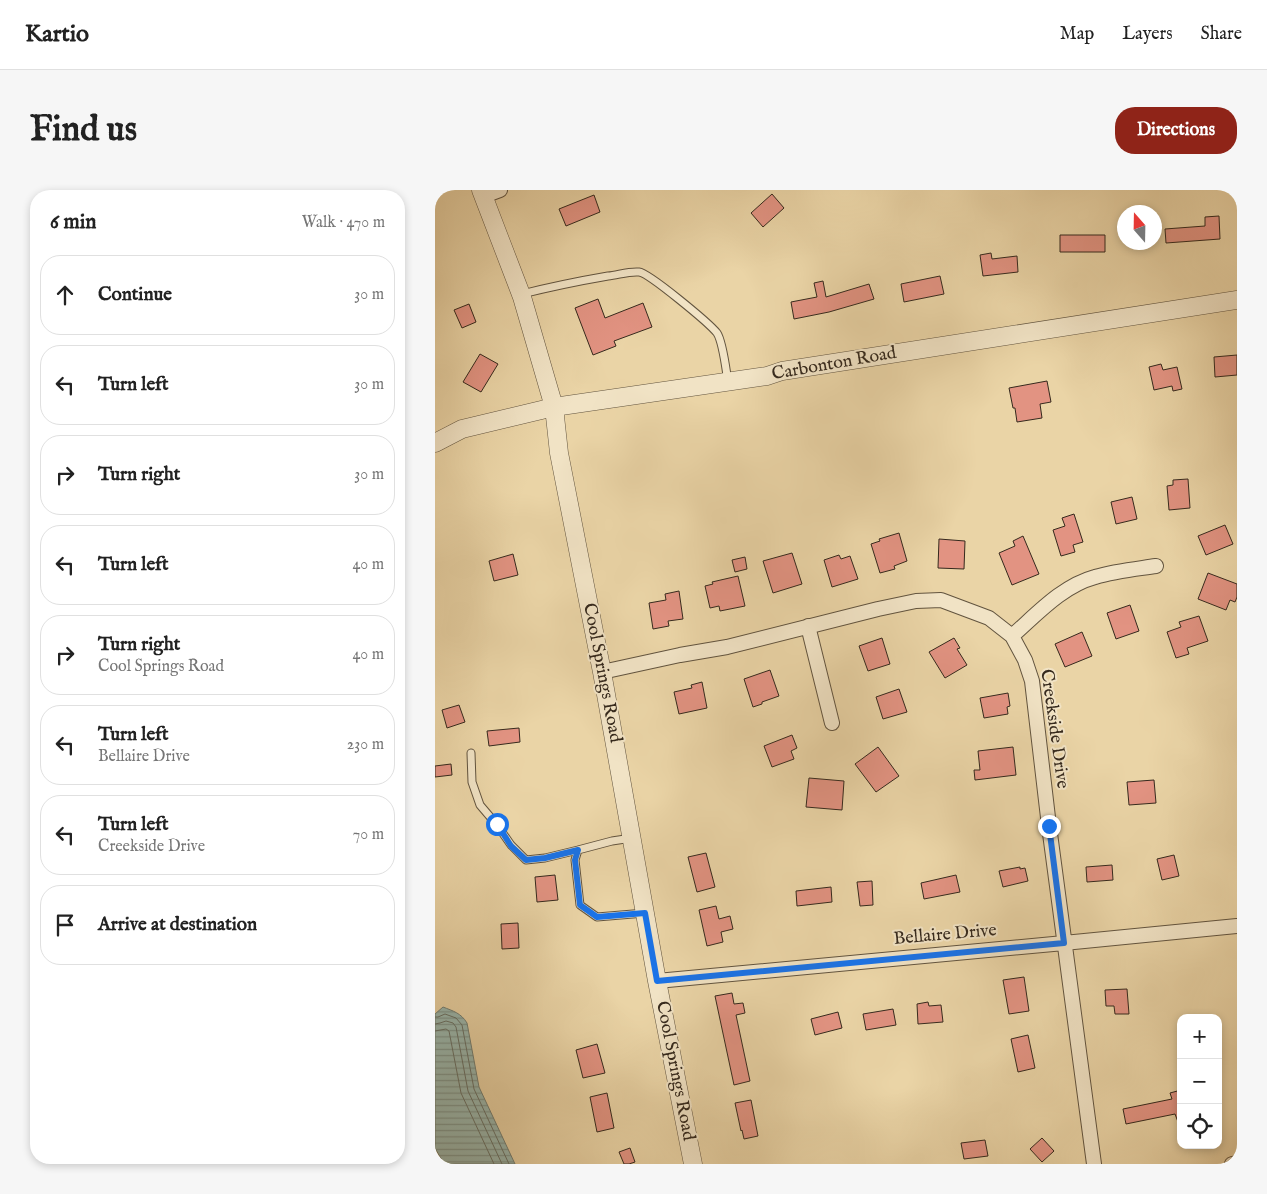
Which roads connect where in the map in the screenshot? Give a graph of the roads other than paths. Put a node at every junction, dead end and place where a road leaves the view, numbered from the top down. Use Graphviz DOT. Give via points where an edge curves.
graph roads {
  1 [pos="488,192"];
  2 [pos="521,294"];
  3 [pos="1237,300"];
  4 [pos="728,382"];
  5 [pos="554,407"];
  6 [pos="435,443"];
  7 [pos="1156,566"];
  8 [pos="808,626"];
  9 [pos="1011,636"];
  10 [pos="602,672"];
  11 [pos="832,723"];
  12 [pos="471,753"];
  13 [pos="632,838"];
  14 [pos="578,850"];
  15 [pos="645,913"];
  16 [pos="1237,926"];
  17 [pos="1064,943"];
  18 [pos="657,981"];
  19 [pos="1237,1163"];
  20 [pos="693,1164"];
  21 [pos="1094,1164"];
  22 [pos="1232,1164"];
  1 -- 2 [label="street, Cool Springs Road"];
  2 -- 4 [label="lane" via="628,273 644,273 717,333"];
  2 -- 5 [label="street, Cool Springs Road"];
  3 -- 4 [label="street, Carbonton Road"];
  4 -- 5 [label="street, Carbonton Road"];
  5 -- 6 [label="street, Carbonton Road" via="462,429"];
  5 -- 10 [label="street, Cool Springs Road" via="559,453"];
  7 -- 9 [label="street" via="1095,577 1072,587"];
  8 -- 9 [label="street, Creekside Drive" via="916,601 941,600 989,618"];
  8 -- 10 [label="street, Creekside Drive" via="727,647"];
  8 -- 11 [label="street"];
  9 -- 17 [label="street, Creekside Drive" via="1032,680"];
  10 -- 13 [label="street, Cool Springs Road"];
  12 -- 14 [label="lane" via="472,782 480,804 511,846 526,860"];
  13 -- 14 [label="lane"];
  13 -- 15 [label="street, Cool Springs Road"];
  14 -- 15 [label="lane" via="575,860 580,905 597,917"];
  15 -- 18 [label="street, Cool Springs Road"];
  16 -- 17 [label="street, Bellaire Drive"];
  17 -- 18 [label="street, Bellaire Drive"];
  17 -- 21 [label="street, Creekside Drive"];
  18 -- 20 [label="street, Cool Springs Road"];
  19 -- 22 [label="street"];
}
